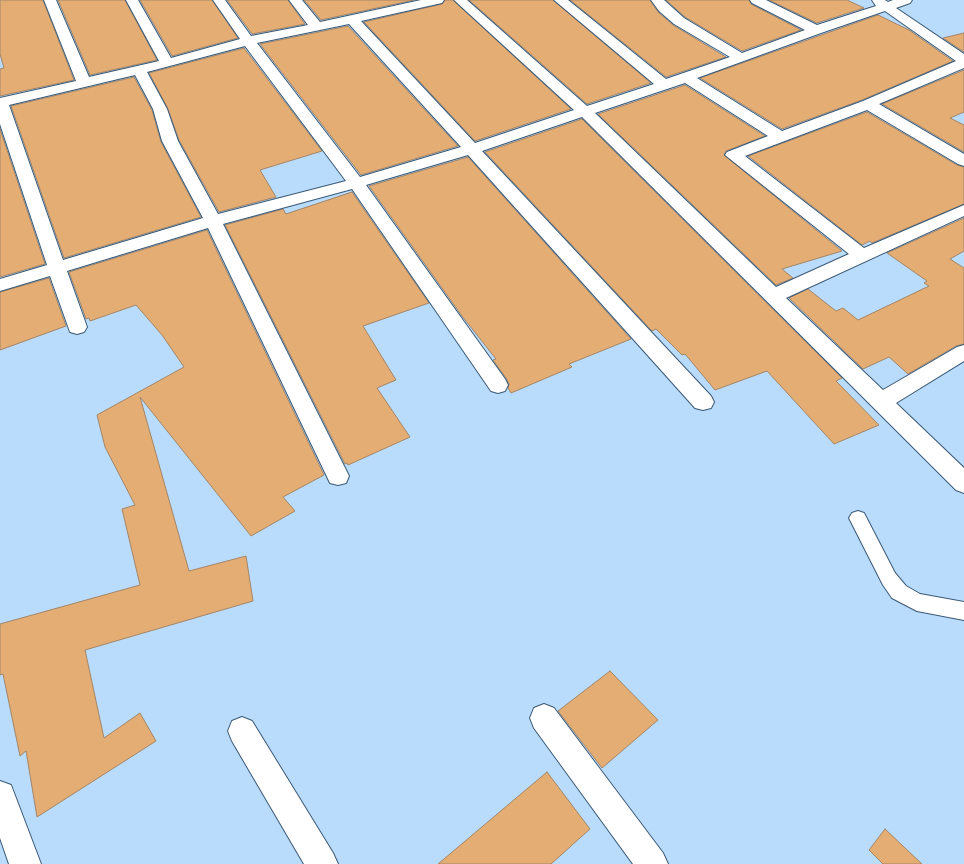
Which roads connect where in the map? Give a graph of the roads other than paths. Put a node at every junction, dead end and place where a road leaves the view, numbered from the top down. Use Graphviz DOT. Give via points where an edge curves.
graph roads {
  1 [pos="50,0"];
  2 [pos="132,0"];
  3 [pos="219,0"];
  4 [pos="294,0"];
  5 [pos="376,0"];
  6 [pos="438,0"];
  7 [pos="460,0"];
  8 [pos="560,0"];
  9 [pos="657,0"];
  10 [pos="756,0"];
  11 [pos="906,0"];
  12 [pos="881,3"];
  13 [pos="386,11"];
  14 [pos="352,19"];
  15 [pos="318,28"];
  16 [pos="816,30"];
  17 [pos="248,41"];
  18 [pos="741,58"];
  19 [pos="167,63"];
  20 [pos="964,63"];
  21 [pos="139,70"];
  22 [pos="686,77"];
  23 [pos="84,83"];
  24 [pos="664,85"];
  25 [pos="0,102"];
  26 [pos="868,104"];
  27 [pos="584,111"];
  28 [pos="780,137"];
  29 [pos="472,149"];
  30 [pos="964,161"];
  31 [pos="356,184"];
  32 [pos="964,210"];
  33 [pos="214,221"];
  34 [pos="863,256"];
  35 [pos="56,269"];
  36 [pos="0,285"];
  37 [pos="773,296"];
  38 [pos="77,327"];
  39 [pos="964,352"];
  40 [pos="498,385"];
  41 [pos="881,401"];
  42 [pos="703,402"];
  43 [pos="338,476"];
  44 [pos="964,482"];
  45 [pos="858,518"];
  46 [pos="964,611"];
  47 [pos="544,718"];
  48 [pos="242,731"];
  49 [pos="0,796"];
  50 [pos="24,864"];
  51 [pos="322,864"];
  52 [pos="652,864"];
  1 -- 23 [label="street"];
  2 -- 19 [label="street"];
  3 -- 17 [label="street"];
  4 -- 15 [label="street"];
  5 -- 13 [label="street"];
  6 -- 13 [label="street"];
  7 -- 27 [label="street"];
  8 -- 24 [label="street"];
  9 -- 18 [label="street" via="679,21"];
  10 -- 16 [label="street"];
  11 -- 12 [label="street"];
  12 -- 16 [label="street"];
  12 -- 20 [label="street" via="957,55"];
  13 -- 14 [label="street"];
  14 -- 15 [label="street"];
  14 -- 29 [label="street"];
  15 -- 17 [label="street"];
  16 -- 18 [label="street"];
  17 -- 19 [label="street"];
  17 -- 31 [label="street"];
  18 -- 22 [label="street"];
  19 -- 21 [label="street"];
  20 -- 26 [label="street"];
  21 -- 23 [label="street"];
  21 -- 33 [label="street" via="160,109 170,141"];
  22 -- 24 [label="street"];
  22 -- 28 [label="street"];
  23 -- 25 [label="street"];
  24 -- 27 [label="street"];
  25 -- 35 [label="street"];
  26 -- 28 [label="street"];
  26 -- 30 [label="street"];
  27 -- 29 [label="street"];
  27 -- 37 [label="street"];
  28 -- 34 [label="street" via="733,155"];
  29 -- 31 [label="street"];
  29 -- 42 [label="street"];
  31 -- 33 [label="street"];
  31 -- 40 [label="street"];
  32 -- 34 [label="street"];
  33 -- 35 [label="street"];
  33 -- 43 [label="street"];
  34 -- 37 [label="street"];
  35 -- 36 [label="street"];
  35 -- 38 [label="street"];
  37 -- 41 [label="street"];
  39 -- 41 [label="street"];
  41 -- 44 [label="street"];
  45 -- 46 [label="lane" via="889,579 899,592 917,602"];
  47 -- 52 [label="street"];
  48 -- 51 [label="street"];
  49 -- 50 [label="street"];
}
